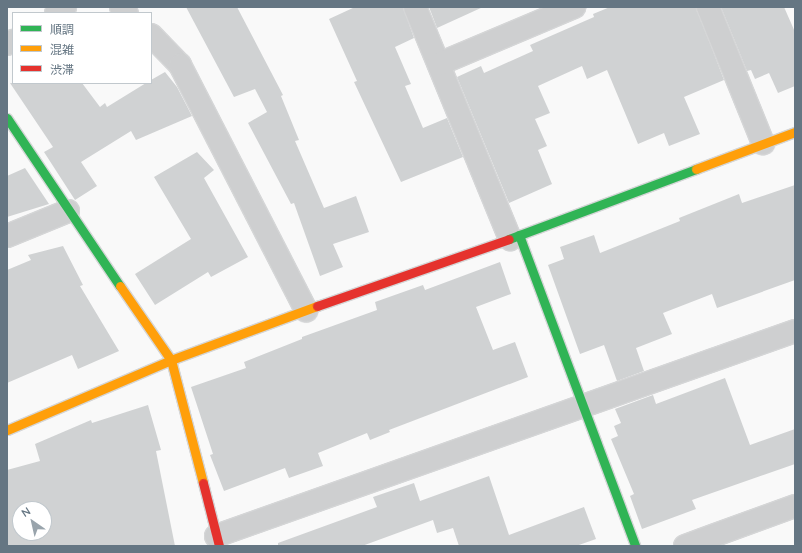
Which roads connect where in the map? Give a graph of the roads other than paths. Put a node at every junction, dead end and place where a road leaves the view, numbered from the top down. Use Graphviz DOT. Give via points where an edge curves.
graph roads {
  1 [pos="415,7"];
  2 [pos="574,7"];
  3 [pos="708,7"];
  4 [pos="152,36"];
  5 [pos="439,64"];
  6 [pos="7,118"];
  7 [pos="795,132"];
  8 [pos="764,143"];
  9 [pos="68,211"];
  10 [pos="7,236"];
  11 [pos="515,237"];
  12 [pos="306,310"];
  13 [pos="795,331"];
  14 [pos="171,360"];
  15 [pos="585,407"];
  16 [pos="7,430"];
  17 [pos="795,506"];
  18 [pos="217,541"];
  19 [pos="635,546"];
  20 [pos="685,546"];
  1 -- 5 [label="street"];
  2 -- 5 [label="street"];
  3 -- 8 [label="street"];
  4 -- 12 [label="street" via="180,65"];
  5 -- 11 [label="street"];
  6 -- 9 [label="street"];
  7 -- 8 [label="street"];
  8 -- 11 [label="street"];
  9 -- 10 [label="street"];
  9 -- 14 [label="street"];
  11 -- 12 [label="street"];
  11 -- 15 [label="street"];
  12 -- 14 [label="street"];
  13 -- 15 [label="street"];
  14 -- 16 [label="street"];
  14 -- 18 [label="street"];
  15 -- 18 [label="street"];
  15 -- 19 [label="street"];
  17 -- 20 [label="street"];
}
